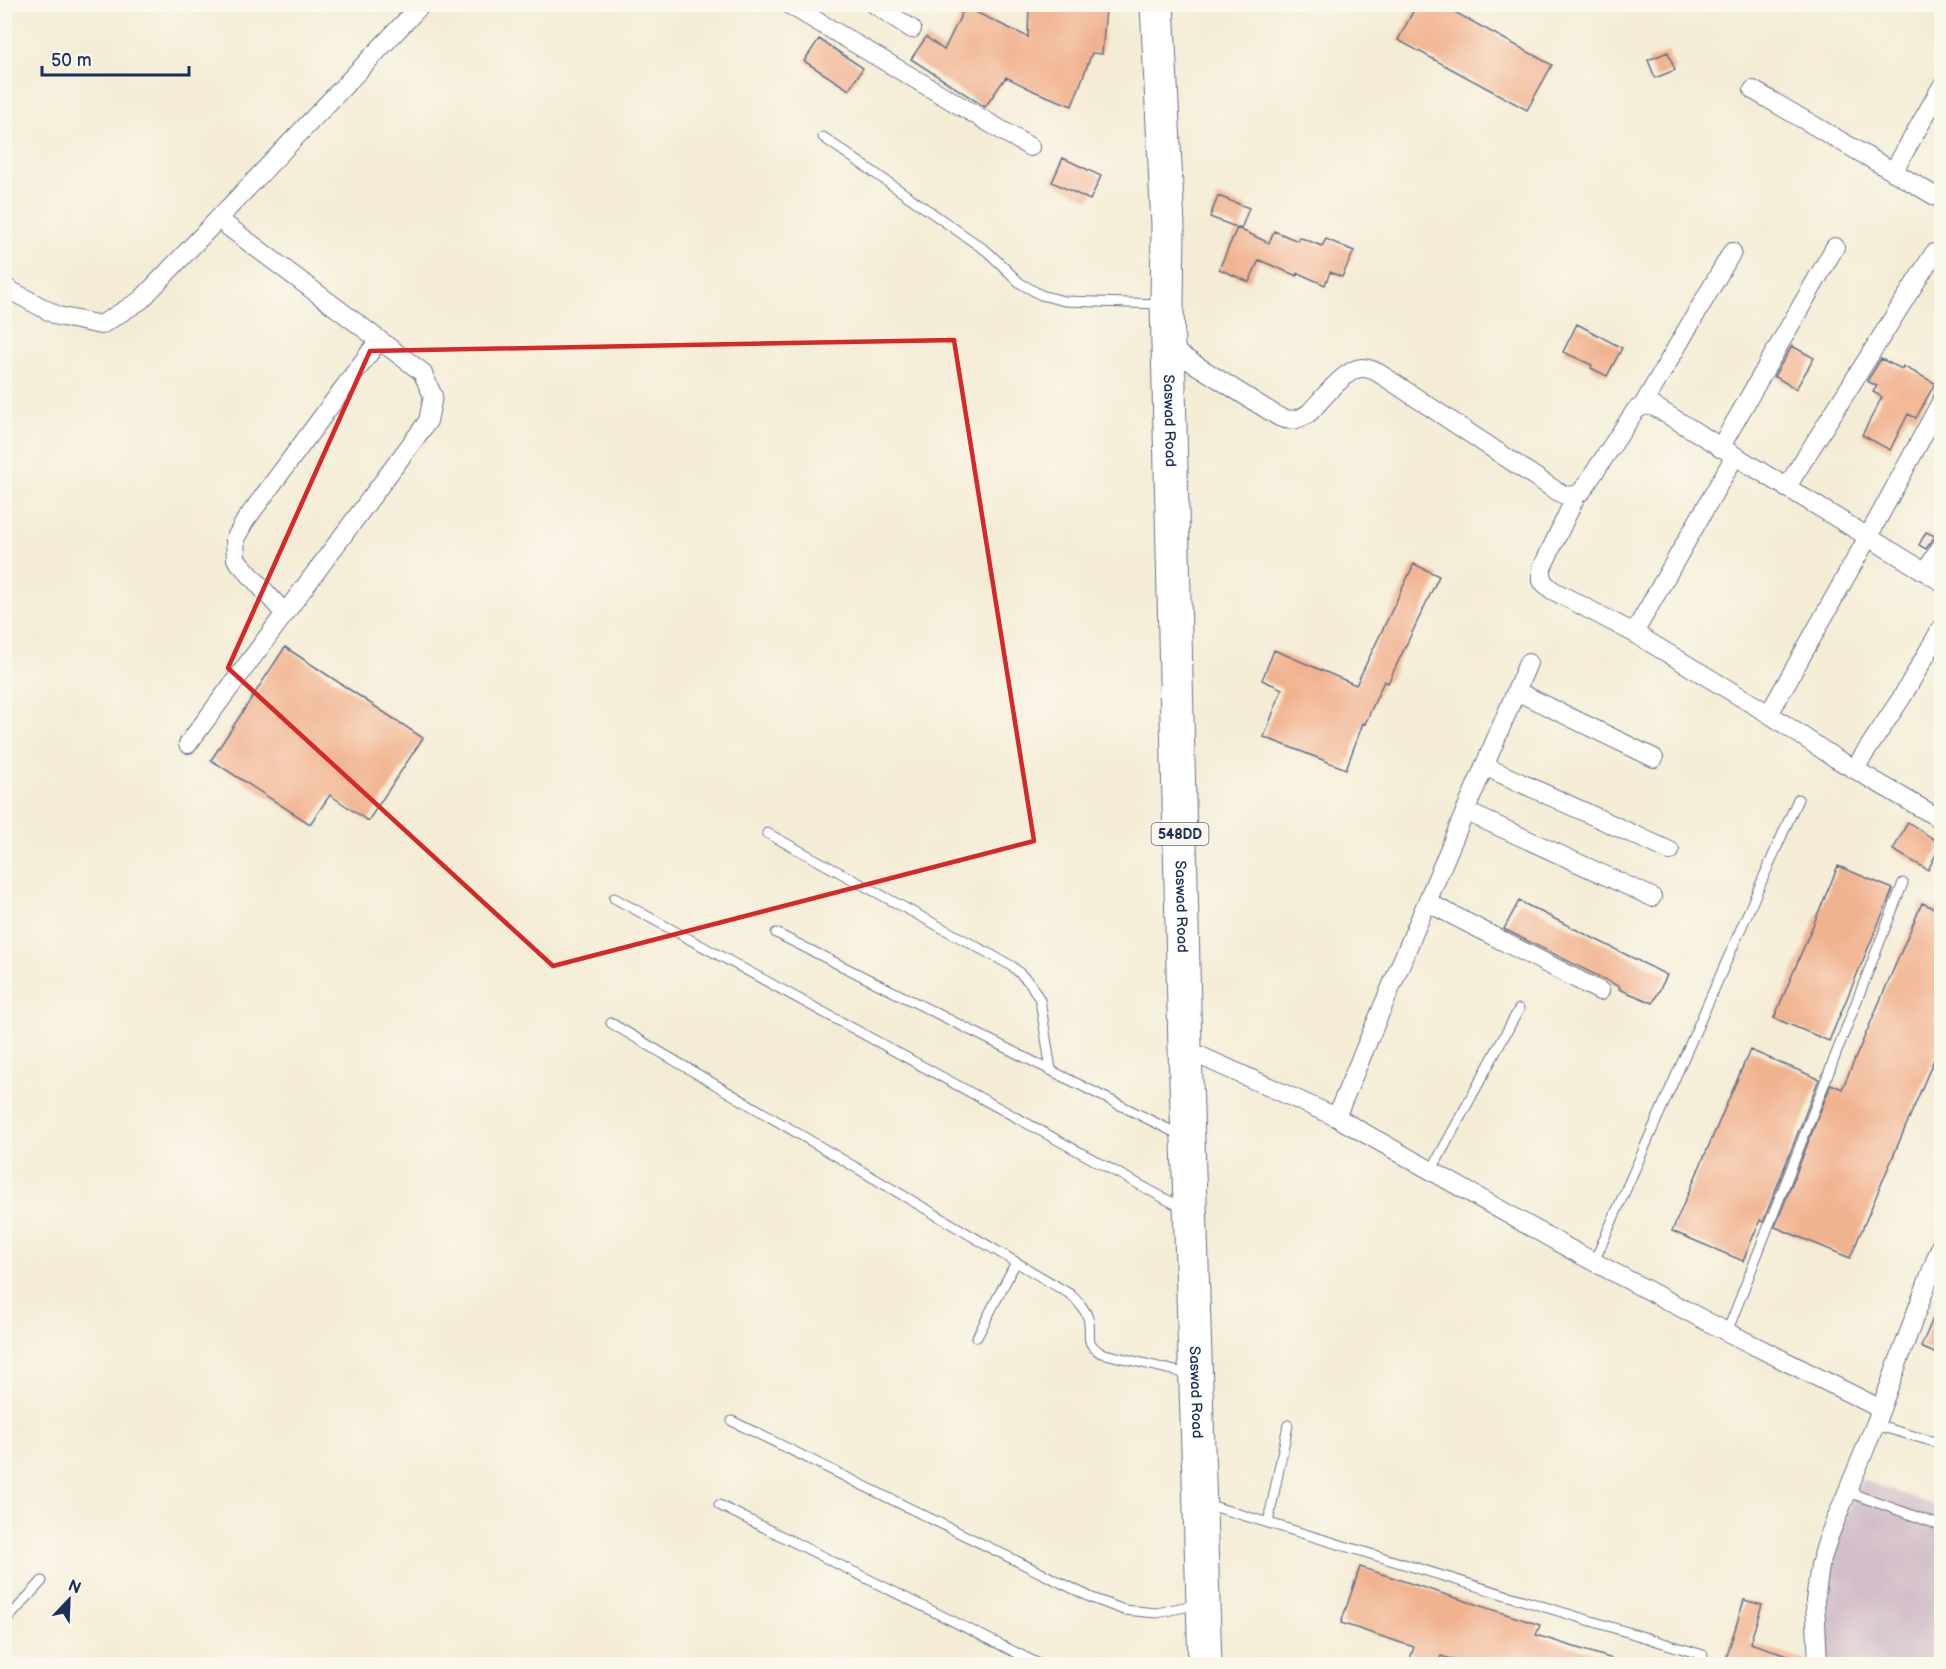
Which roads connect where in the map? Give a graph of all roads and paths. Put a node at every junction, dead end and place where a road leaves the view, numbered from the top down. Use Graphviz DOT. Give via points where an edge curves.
graph roads {
  1 [pos="422,4"];
  2 [pos="788,4"];
  3 [pos="874,4"];
  4 [pos="1157,4"];
  5 [pos="912,29"];
  6 [pos="1941,86"];
  7 [pos="1753,90"];
  8 [pos="823,137"];
  9 [pos="1030,147"];
  10 [pos="1893,172"];
  11 [pos="1941,200"];
  12 [pos="218,219"];
  13 [pos="1835,247"];
  14 [pos="1732,252"];
  15 [pos="1934,253"];
  16 [pos="4,287"];
  17 [pos="1167,304"];
  18 [pos="379,340"];
  19 [pos="1169,348"];
  20 [pos="1941,400"];
  21 [pos="1643,405"];
  22 [pos="1727,452"];
  23 [pos="1786,488"];
  24 [pos="1576,496"];
  25 [pos="1868,537"];
  26 [pos="1941,545"];
  27 [pos="1925,572"];
  28 [pos="1941,582"];
  29 [pos="285,614"];
  30 [pos="1941,627"];
  31 [pos="1634,633"];
  32 [pos="1528,663"];
  33 [pos="1516,691"];
  34 [pos="1768,714"];
  35 [pos="188,744"];
  36 [pos="1654,758"];
  37 [pos="1484,766"];
  38 [pos="1855,768"];
  39 [pos="1798,799"];
  40 [pos="1465,811"];
  41 [pos="1941,820"];
  42 [pos="767,833"];
  43 [pos="1670,851"];
  44 [pos="1903,884"];
  45 [pos="1652,897"];
  46 [pos="614,898"];
  47 [pos="1427,902"];
  48 [pos="776,933"];
  49 [pos="1600,991"];
  50 [pos="1519,1009"];
  51 [pos="611,1023"];
  52 [pos="1185,1049"];
  53 [pos="1051,1070"];
  54 [pos="1336,1117"];
  55 [pos="1188,1139"];
  56 [pos="1431,1171"];
  57 [pos="1190,1212"];
  58 [pos="1941,1242"];
  59 [pos="1594,1262"];
  60 [pos="1017,1263"];
  61 [pos="1727,1332"];
  62 [pos="977,1337"];
  63 [pos="1195,1376"];
  64 [pos="1878,1417"];
  65 [pos="732,1421"];
  66 [pos="1288,1425"];
  67 [pos="1941,1444"];
  68 [pos="1848,1492"];
  69 [pos="1200,1502"];
  70 [pos="719,1504"];
  71 [pos="1268,1522"];
  72 [pos="1941,1526"];
  73 [pos="42,1581"];
  74 [pos="1203,1602"];
  75 [pos="4,1623"];
  76 [pos="1703,1655"];
  77 [pos="1039,1665"];
  78 [pos="1205,1665"];
  79 [pos="1818,1665"];
  1 -- 12 [label="street"];
  2 -- 9 [label="street"];
  3 -- 5 [label="street"];
  4 -- 17 [label="highway, Saswad Road / 548DD" via="1168,226"];
  6 -- 10 [label="street"];
  7 -- 10 [label="street"];
  8 -- 17 [label="lane" via="988,252 1020,283 1041,295 1064,301"];
  10 -- 11 [label="street"];
  12 -- 16 [label="street" via="141,300 101,325 58,316"];
  12 -- 18 [label="street"];
  13 -- 22 [label="street"];
  14 -- 21 [label="street"];
  15 -- 23 [label="street"];
  17 -- 19 [label="highway, Saswad Road / 548DD"];
  18 -- 29 [label="street" via="235,539 236,558"];
  18 -- 29 [label="street" via="422,372 433,396 428,421"];
  19 -- 24 [label="street" via="1288,420 1309,413 1354,369 1375,371 1555,490"];
  19 -- 52 [label="highway, Saswad Road / 548DD"];
  20 -- 25 [label="street"];
  21 -- 22 [label="street" via="1655,407"];
  21 -- 24 [label="street"];
  22 -- 23 [label="street"];
  22 -- 31 [label="street"];
  23 -- 25 [label="street"];
  24 -- 31 [label="street" via="1542,568 1542,580 1552,590"];
  25 -- 27 [label="street"];
  25 -- 34 [label="street"];
  26 -- 27 [label="street"];
  27 -- 28 [label="street"];
  29 -- 35 [label="street"];
  30 -- 38 [label="street"];
  31 -- 34 [label="street"];
  32 -- 33 [label="street"];
  33 -- 36 [label="street"];
  33 -- 37 [label="street"];
  34 -- 38 [label="street"];
  37 -- 40 [label="street"];
  37 -- 43 [label="street"];
  38 -- 41 [label="street"];
  39 -- 59 [label="lane"];
  40 -- 45 [label="street"];
  40 -- 47 [label="street"];
  42 -- 53 [label="lane" via="1011,966 1030,983 1040,1000"];
  44 -- 61 [label="lane"];
  46 -- 57 [label="lane"];
  47 -- 49 [label="street"];
  47 -- 54 [label="street"];
  48 -- 53 [label="lane"];
  50 -- 56 [label="lane"];
  51 -- 60 [label="lane"];
  52 -- 54 [label="street"];
  52 -- 55 [label="highway, Saswad Road / 548DD"];
  53 -- 55 [label="lane"];
  54 -- 56 [label="street"];
  55 -- 57 [label="highway, Saswad Road / 548DD"];
  56 -- 59 [label="street"];
  57 -- 63 [label="highway, Saswad Road / 548DD"];
  58 -- 64 [label="street"];
  59 -- 61 [label="street"];
  60 -- 62 [label="lane"];
  60 -- 63 [label="lane" via="1070,1294 1082,1306 1093,1348"];
  61 -- 64 [label="street"];
  63 -- 69 [label="highway, Saswad Road / 548DD"];
  64 -- 67 [label="lane"];
  64 -- 68 [label="street"];
  65 -- 74 [label="lane" via="1092,1598 1124,1610 1157,1613"];
  66 -- 71 [label="lane"];
  68 -- 72 [label="lane"];
  68 -- 79 [label="street" via="1829,1536 1816,1585"];
  69 -- 71 [label="lane"];
  69 -- 74 [label="highway, Saswad Road / 548DD"];
  70 -- 77 [label="lane"];
  71 -- 76 [label="lane"];
  73 -- 75 [label="lane"];
  74 -- 78 [label="highway, Saswad Road / 548DD"];
}
